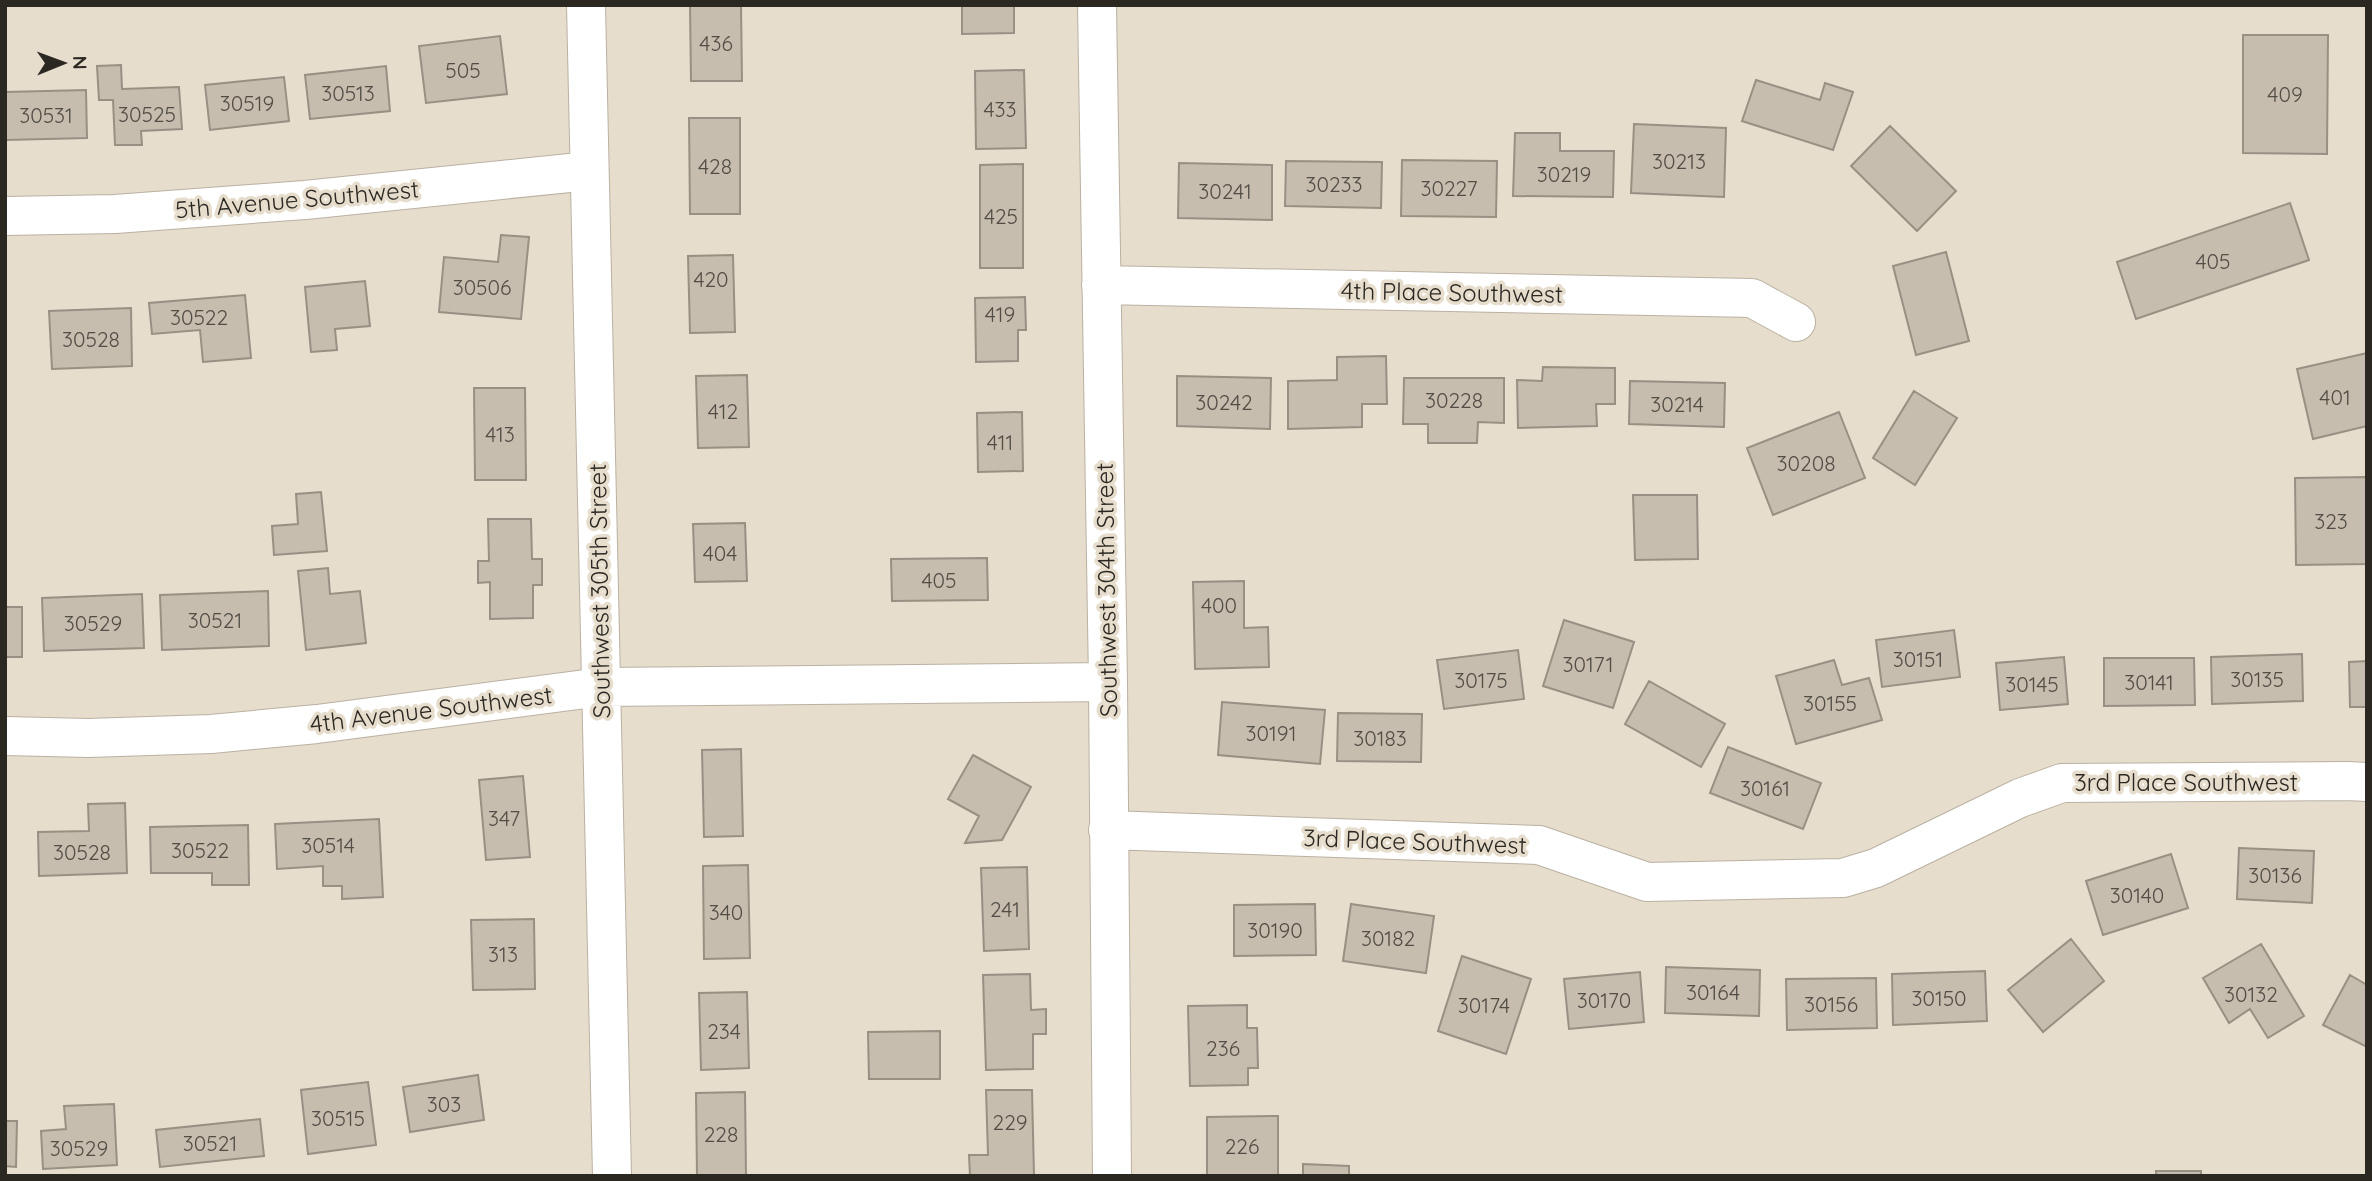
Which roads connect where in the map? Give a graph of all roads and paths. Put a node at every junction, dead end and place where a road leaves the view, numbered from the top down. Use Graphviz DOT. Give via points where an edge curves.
graph roads {
  1 [pos="586,5"];
  2 [pos="1097,5"];
  3 [pos="589,171"];
  4 [pos="5,215"];
  5 [pos="1101,285"];
  6 [pos="1796,322"];
  7 [pos="1108,682"];
  8 [pos="601,687"];
  9 [pos="5,736"];
  10 [pos="2367,782"];
  11 [pos="1108,830"];
  12 [pos="612,1176"];
  13 [pos="1112,1176"];
  1 -- 3 [label="street, Southwest 305th Street"];
  2 -- 5 [label="street, Southwest 304th Street"];
  3 -- 4 [label="street, 5th Avenue Southwest" via="306,201 115,214"];
  3 -- 8 [label="street, Southwest 305th Street"];
  5 -- 6 [label="street, 4th Place Southwest" via="1752,298"];
  5 -- 7 [label="street, Southwest 304th Street"];
  7 -- 8 [label="street, 4th Avenue Southwest"];
  7 -- 11 [label="street, Southwest 304th Street"];
  8 -- 9 [label="street, 4th Avenue Southwest" via="211,734"];
  8 -- 12 [label="street, Southwest 305th Street"];
  10 -- 11 [label="street, 3rd Place Southwest" via="2062,783 2020,798 1876,868 1843,878 1647,882 1539,845"];
  11 -- 13 [label="street, Southwest 304th Street"];
}
